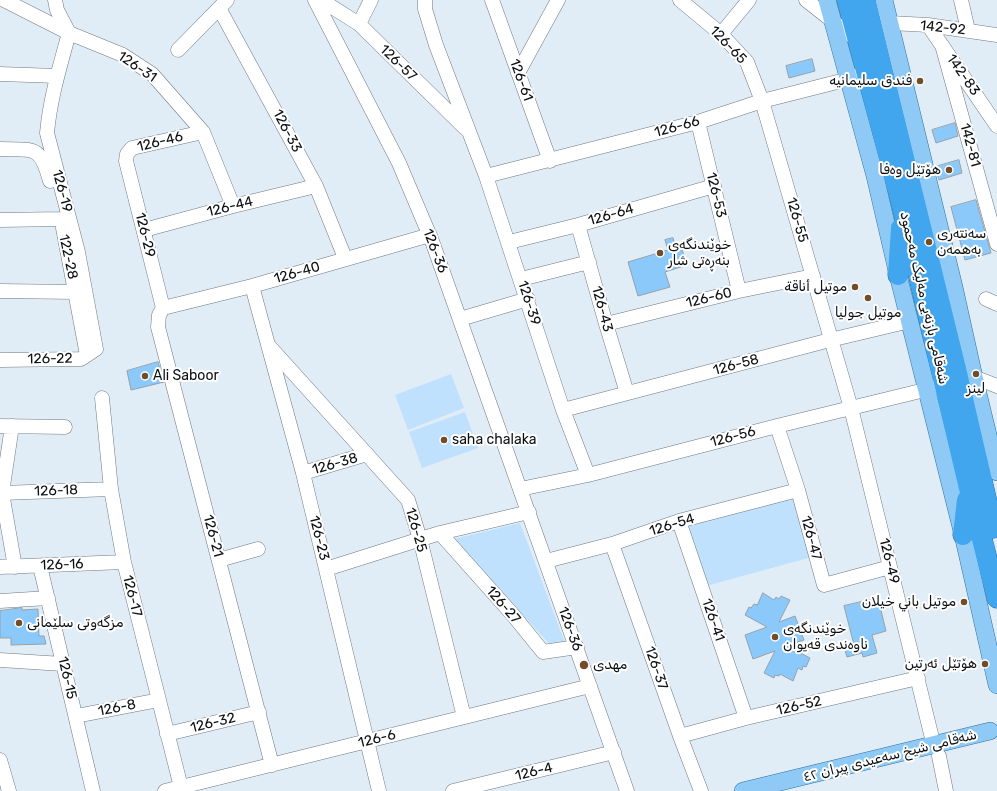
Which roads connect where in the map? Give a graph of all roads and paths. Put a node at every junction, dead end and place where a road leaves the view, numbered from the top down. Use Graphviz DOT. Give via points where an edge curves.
graph roads {
  1 [pos="4,0"];
  2 [pos="55,0"];
  3 [pos="315,0"];
  4 [pos="321,0"];
  5 [pos="371,0"];
  6 [pos="425,0"];
  7 [pos="492,0"];
  8 [pos="558,0"];
  9 [pos="680,0"];
  10 [pos="749,0"];
  11 [pos="806,0"];
  12 [pos="827,0"];
  13 [pos="847,0"];
  14 [pos="865,0"];
  15 [pos="884,0"];
  16 [pos="961,0"];
  17 [pos="223,4"];
  18 [pos="833,21"];
  19 [pos="890,23"];
  20 [pos="358,24"];
  21 [pos="928,25"];
  22 [pos="968,30"];
  23 [pos="70,33"];
  24 [pos="721,34"];
  25 [pos="997,35"];
  26 [pos="857,40"];
  27 [pos="942,45"];
  28 [pos="178,50"];
  29 [pos="518,73"];
  30 [pos="0,74"];
  31 [pos="858,75"];
  32 [pos="57,76"];
  33 [pos="762,101"];
  34 [pos="982,103"];
  35 [pos="997,105"];
  36 [pos="698,122"];
  37 [pos="997,126"];
  38 [pos="202,132"];
  39 [pos="469,132"];
  40 [pos="0,149"];
  41 [pos="550,160"];
  42 [pos="126,161"];
  43 [pos="486,176"];
  44 [pos="316,186"];
  45 [pos="714,186"];
  46 [pos="233,206"];
  47 [pos="902,206"];
  48 [pos="61,219"];
  49 [pos="0,220"];
  50 [pos="578,225"];
  51 [pos="144,230"];
  52 [pos="430,235"];
  53 [pos="509,242"];
  54 [pos="997,244"];
  55 [pos="345,258"];
  56 [pos="589,262"];
  57 [pos="813,276"];
  58 [pos="898,276"];
  59 [pos="521,279"];
  60 [pos="252,286"];
  61 [pos="946,289"];
  62 [pos="0,291"];
  63 [pos="739,291"];
  64 [pos="76,292"];
  65 [pos="528,299"];
  66 [pos="164,308"];
  67 [pos="460,319"];
  68 [pos="910,321"];
  69 [pos="606,324"];
  70 [pos="830,340"];
  71 [pos="268,344"];
  72 [pos="92,352"];
  73 [pos="0,360"];
  74 [pos="974,377"];
  75 [pos="997,386"];
  76 [pos="936,387"];
  77 [pos="627,394"];
  78 [pos="102,398"];
  79 [pos="850,408"];
  80 [pos="563,410"];
  81 [pos="6,426"];
  82 [pos="777,426"];
  83 [pos="65,427"];
  84 [pos="973,445"];
  85 [pos="367,454"];
  86 [pos="996,465"];
  87 [pos="303,473"];
  88 [pos="588,475"];
  89 [pos="997,487"];
  90 [pos="969,488"];
  91 [pos="110,489"];
  92 [pos="520,489"];
  93 [pos="798,490"];
  94 [pos="2,493"];
  95 [pos="529,512"];
  96 [pos="679,521"];
  97 [pos="440,533"];
  98 [pos="963,535"];
  99 [pos="420,539"];
  100 [pos="997,543"];
  101 [pos="612,544"];
  102 [pos="258,549"];
  103 [pos="219,560"];
  104 [pos="546,561"];
  105 [pos="124,562"];
  106 [pos="40,566"];
  107 [pos="0,567"];
  108 [pos="15,567"];
  109 [pos="890,567"];
  110 [pos="326,569"];
  111 [pos="48,598"];
  112 [pos="997,598"];
  113 [pos="0,601"];
  114 [pos="577,647"];
  115 [pos="0,660"];
  116 [pos="63,664"];
  117 [pos="918,678"];
  118 [pos="997,685"];
  119 [pos="590,686"];
  120 [pos="159,700"];
  121 [pos="259,712"];
  122 [pos="76,716"];
  123 [pos="464,717"];
  124 [pos="746,718"];
  125 [pos="994,732"];
  126 [pos="167,734"];
  127 [pos="680,736"];
  128 [pos="932,738"];
  129 [pos="368,741"];
  130 [pos="614,752"];
  131 [pos="939,756"];
  132 [pos="0,760"];
  133 [pos="272,765"];
  134 [pos="789,784"];
  135 [pos="181,789"];
  136 [pos="8,791"];
  137 [pos="93,791"];
  138 [pos="165,791"];
  139 [pos="380,791"];
  140 [pos="453,791"];
  141 [pos="627,791"];
  142 [pos="701,791"];
  143 [pos="743,791"];
  144 [pos="771,791"];
  145 [pos="946,791"];
  1 -- 23 [label="street, 126-31"];
  2 -- 23 [label="street" via="57,10"];
  3 -- 52 [label="street, 126-36" via="399,163"];
  4 -- 20 [label="street, 126-57"];
  5 -- 20 [label="street"];
  6 -- 39 [label="street, 126-39" via="425,9 436,45"];
  7 -- 29 [label="street, 126-61"];
  8 -- 29 [label="street"];
  9 -- 24 [label="street, 126-65"];
  10 -- 24 [label="street"];
  11 -- 18 [label="street"];
  12 -- 18 [label="main road"];
  13 -- 26 [label="highway, شەقامی بازنەیی مەلیک مەحمود"];
  14 -- 61 [label="highway, شەقامی بازنەیی مەلیک مەحمود"];
  15 -- 19 [label="main road"];
  16 -- 22 [label="street"];
  17 -- 28 [label="street"];
  17 -- 44 [label="street, 126-33"];
  18 -- 26 [label="street"];
  18 -- 31 [label="main road"];
  19 -- 21 [label="street, 142-92"];
  19 -- 61 [label="main road"];
  20 -- 39 [label="street, 126-57"];
  21 -- 22 [label="street, 142-92"];
  21 -- 27 [label="street, 142-83"];
  22 -- 25 [label="street, 142-92"];
  23 -- 32 [label="street, 126-19"];
  23 -- 38 [label="street, 126-31" via="123,55 152,74"];
  24 -- 33 [label="street, 126-65" via="747,62"];
  26 -- 31 [label="highway, شەقامی بازنەیی مەلیک مەحمود"];
  27 -- 34 [label="street, 142-83"];
  27 -- 54 [label="street, 142-81"];
  29 -- 41 [label="street, 126-61"];
  30 -- 32 [label="street"];
  31 -- 33 [label="street, 126-66"];
  31 -- 47 [label="highway, شەقامی بازنەیی مەلیک مەحمود"];
  31 -- 58 [label="main road" via="875,176"];
  32 -- 72 [label="street, 126-19" via="47,133 78,252"];
  33 -- 36 [label="street, 126-66"];
  33 -- 57 [label="street, 126-55"];
  34 -- 35 [label="street"];
  34 -- 37 [label="street, 142-83"];
  36 -- 41 [label="street, 126-66"];
  36 -- 45 [label="street, 126-53"];
  38 -- 42 [label="street, 126-46" via="132,148 127,154"];
  38 -- 46 [label="street, 126-31"];
  39 -- 43 [label="street, 126-39"];
  40 -- 48 [label="street, 122-28" via="30,150 40,154"];
  41 -- 43 [label="street, 126-66"];
  42 -- 51 [label="street, 126-29"];
  43 -- 53 [label="street, 126-39"];
  44 -- 46 [label="street, 126-44"];
  44 -- 55 [label="street, 126-33"];
  45 -- 50 [label="street, 126-64"];
  45 -- 63 [label="street, 126-53"];
  46 -- 51 [label="street, 126-44"];
  47 -- 58 [label="highway"];
  47 -- 76 [label="highway, شەقامی بازنەیی مەلیک مەحمود"];
  48 -- 49 [label="street"];
  48 -- 64 [label="street, 122-28"];
  50 -- 53 [label="street, 126-64"];
  50 -- 56 [label="street, 126-43"];
  51 -- 66 [label="street, 126-29"];
  52 -- 55 [label="street, 126-40"];
  52 -- 67 [label="street, 126-36"];
  53 -- 59 [label="street, 126-39"];
  55 -- 60 [label="street, 126-40"];
  56 -- 59 [label="street"];
  56 -- 69 [label="street, 126-43"];
  57 -- 63 [label="street, 126-60"];
  57 -- 70 [label="street, 126-55"];
  58 -- 68 [label="main road"];
  59 -- 65 [label="street, 126-39"];
  60 -- 66 [label="street, 126-40"];
  60 -- 71 [label="street, 126-23"];
  61 -- 74 [label="main road"];
  61 -- 84 [label="highway, شەقامی بازنەیی مەلیک مەحمود"];
  62 -- 64 [label="street"];
  63 -- 69 [label="street, 126-60"];
  64 -- 72 [label="street, 122-28"];
  65 -- 67 [label="street"];
  65 -- 80 [label="street, 126-39"];
  66 -- 103 [label="street, 126-21" via="159,316 158,327"];
  67 -- 92 [label="street, 126-36"];
  68 -- 70 [label="street, 126-58"];
  68 -- 76 [label="main road"];
  69 -- 77 [label="street, 126-43"];
  70 -- 77 [label="street, 126-58"];
  70 -- 79 [label="street, 126-49"];
  71 -- 85 [label="street, 126-25"];
  71 -- 87 [label="street, 126-23"];
  72 -- 73 [label="street, 126-22" via="81,359"];
  74 -- 75 [label="street"];
  74 -- 86 [label="main road"];
  76 -- 79 [label="street, 126-56"];
  76 -- 90 [label="highway, شەقامی بازنەیی مەلیک مەحمود"];
  76 -- 98 [label="main road"];
  77 -- 80 [label="street, 126-58"];
  78 -- 91 [label="street, 126-17"];
  79 -- 82 [label="street, 126-56"];
  79 -- 109 [label="street, 126-49"];
  80 -- 88 [label="street, 126-39"];
  81 -- 83 [label="street"];
  81 -- 94 [label="street"];
  82 -- 88 [label="street, 126-56"];
  82 -- 93 [label="street, 126-47"];
  84 -- 89 [label="highway"];
  84 -- 100 [label="highway, شەقامی بازنەیی مەلیک مەحمود"];
  85 -- 87 [label="street, 126-38"];
  85 -- 99 [label="street, 126-25" via="408,500"];
  87 -- 110 [label="street, 126-23"];
  88 -- 92 [label="street, 126-56"];
  90 -- 98 [label="highway"];
  90 -- 112 [label="highway, شەقامی بازنەیی مەلیک مەحمود"];
  91 -- 94 [label="street, 126-18"];
  91 -- 105 [label="street, 126-17"];
  92 -- 95 [label="street, 126-36"];
  93 -- 96 [label="street, 126-54"];
  93 -- 109 [label="street, 126-47" via="824,585"];
  94 -- 108 [label="street"];
  95 -- 97 [label="street"];
  95 -- 104 [label="street, 126-36"];
  96 -- 101 [label="street, 126-54"];
  96 -- 124 [label="street, 126-41"];
  97 -- 99 [label="street"];
  97 -- 114 [label="street, 126-27" via="543,652"];
  98 -- 118 [label="main road"];
  99 -- 110 [label="street"];
  99 -- 123 [label="street, 126-25"];
  101 -- 104 [label="street, 126-54"];
  101 -- 127 [label="street, 126-37"];
  102 -- 103 [label="street"];
  103 -- 121 [label="street, 126-21"];
  104 -- 114 [label="street, 126-36"];
  105 -- 106 [label="street, 126-16"];
  105 -- 120 [label="street, 126-17"];
  106 -- 108 [label="street, 126-16"];
  106 -- 111 [label="street, 126-15"];
  107 -- 108 [label="street, 126-16"];
  109 -- 117 [label="street, 126-49"];
  110 -- 129 [label="street, 126-23"];
  111 -- 113 [label="street"];
  111 -- 116 [label="street, 126-15"];
  114 -- 119 [label="street, 126-36"];
  115 -- 116 [label="street"];
  116 -- 122 [label="street, 126-15"];
  117 -- 124 [label="street, 126-52"];
  117 -- 128 [label="street, 126-49"];
  119 -- 123 [label="street, 126-6"];
  119 -- 130 [label="street, 126-36"];
  120 -- 122 [label="street, 126-8"];
  120 -- 126 [label="street, 126-17"];
  121 -- 126 [label="street, 126-32"];
  121 -- 133 [label="street, 126-21"];
  122 -- 137 [label="street, 126-15"];
  123 -- 129 [label="street, 126-6"];
  124 -- 127 [label="street, 126-52"];
  125 -- 128 [label="main road"];
  125 -- 131 [label="main road"];
  125 -- 134 [label="main road, شەقامی شیخ سەعیدی پیران ٤٢"];
  126 -- 135 [label="street, 126-17"];
  127 -- 142 [label="street, 126-37"];
  128 -- 134 [label="main road" via="824,766"];
  129 -- 133 [label="street, 126-6"];
  129 -- 139 [label="street, 126-23"];
  130 -- 140 [label="street, 126-4"];
  130 -- 141 [label="street, 126-36"];
  131 -- 134 [label="main road" via="833,782"];
  131 -- 145 [label="street"];
  132 -- 136 [label="street"];
  133 -- 135 [label="street, 126-6"];
  134 -- 143 [label="main road, شەقامی شیخ سەعیدی پیران ٤٢"];
  134 -- 144 [label="main road, شەقامی شیخ سەعیدی پیران ٤٢"];
  135 -- 138 [label="street, 126-6"];
}
